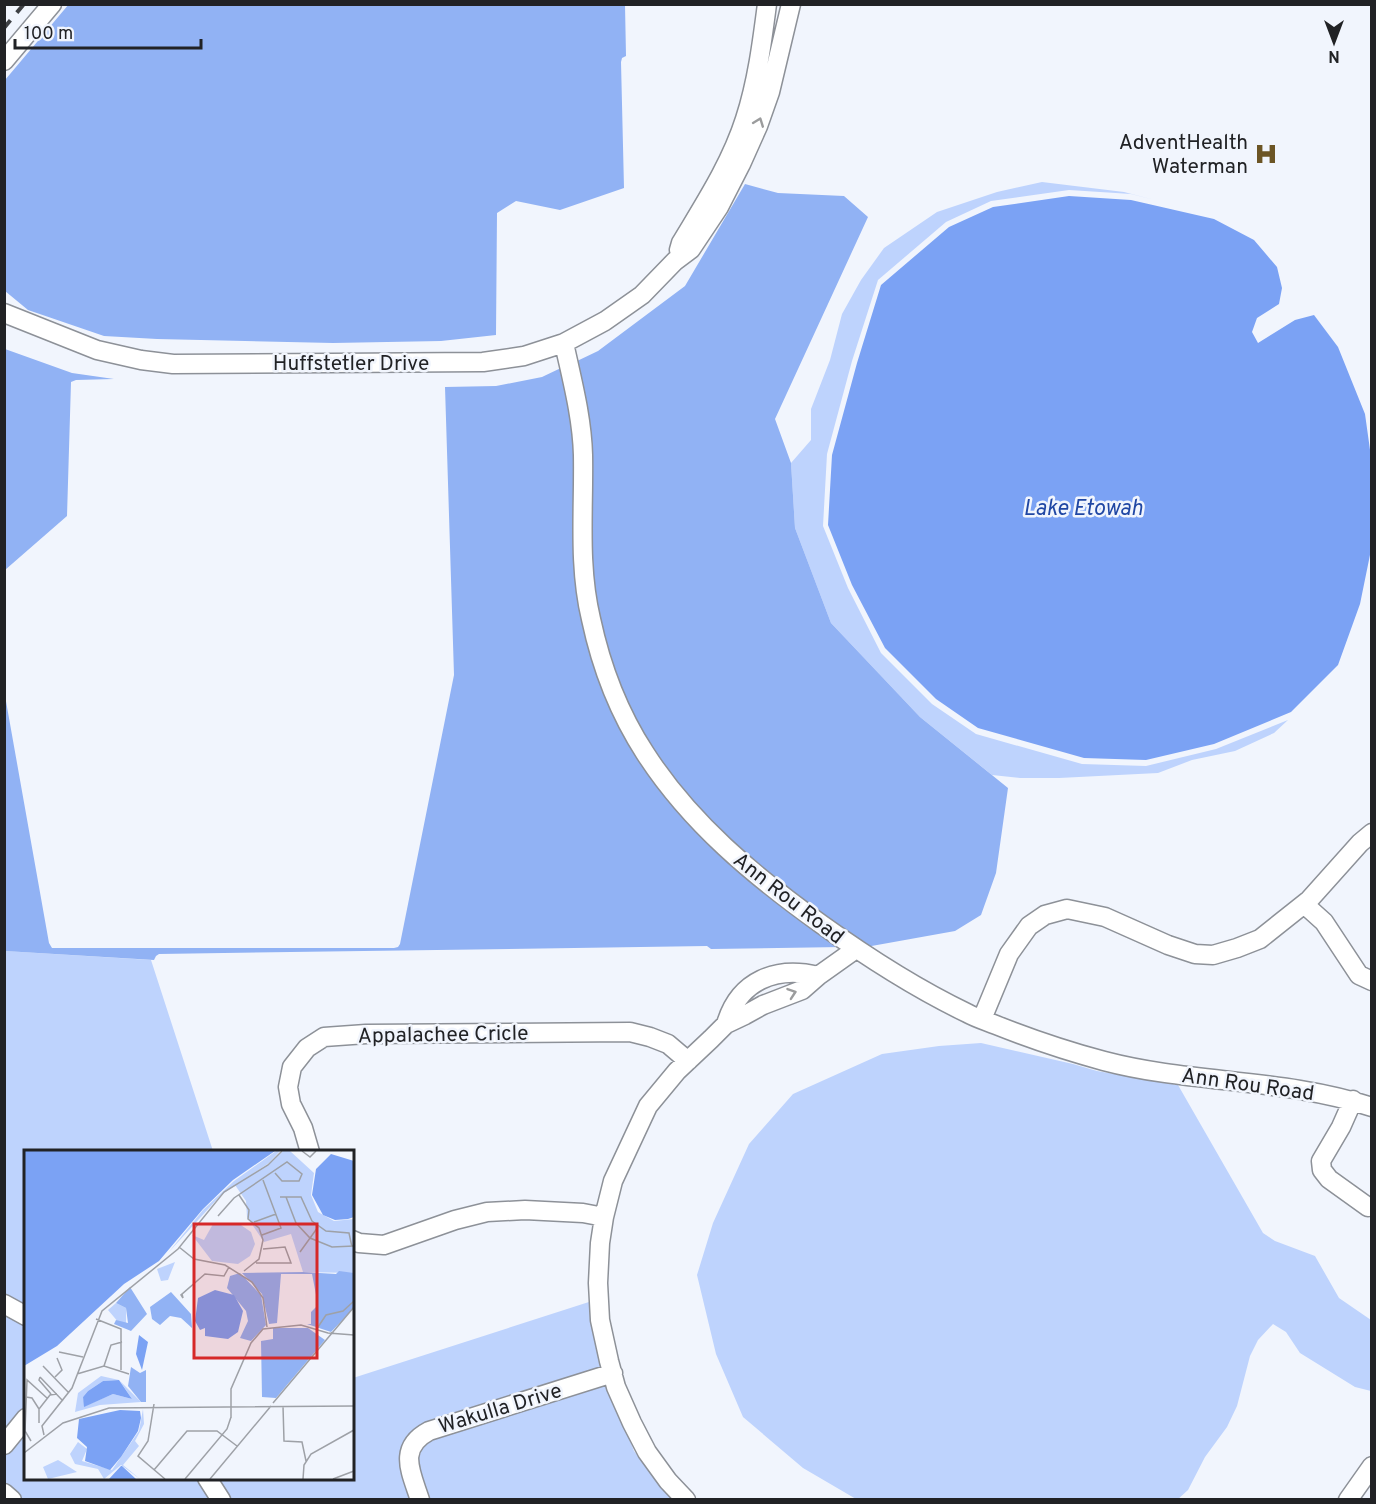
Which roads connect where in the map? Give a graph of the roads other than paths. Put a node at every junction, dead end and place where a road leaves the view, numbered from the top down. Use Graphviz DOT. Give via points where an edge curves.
graph roads {
  1 [pos="52,4"];
  2 [pos="767,4"];
  3 [pos="791,4"];
  4 [pos="4,61"];
  5 [pos="675,261"];
  6 [pos="5,314"];
  7 [pos="564,343"];
  8 [pos="1371,833"];
  9 [pos="1304,904"];
  10 [pos="856,949"];
  11 [pos="818,976"];
  12 [pos="1371,981"];
  13 [pos="747,990"];
  14 [pos="759,1007"];
  15 [pos="982,1019"];
  16 [pos="726,1024"];
  17 [pos="688,1061"];
  18 [pos="1353,1100"];
  19 [pos="1371,1107"];
  20 [pos="309,1150"];
  21 [pos="1368,1207"];
  22 [pos="604,1217"];
  23 [pos="354,1241"];
  24 [pos="4,1304"];
  25 [pos="24,1315"];
  26 [pos="613,1373"];
  27 [pos="24,1420"];
  28 [pos="4,1445"];
  29 [pos="1371,1466"];
  30 [pos="208,1480"];
  31 [pos="4,1493"];
  32 [pos="12,1500"];
  33 [pos="221,1500"];
  34 [pos="420,1500"];
  35 [pos="686,1500"];
  36 [pos="1348,1500"];
  1 -- 4 [label="street"];
  2 -- 5 [label="street, Huffstetler Drive" via="754,88 744,121 730,157 681,243"];
  5 -- 3 [label="street, Huffstetler Drive, one-way" via="691,249 741,164 770,92"];
  5 -- 7 [label="street, Huffstetler Drive" via="642,295"];
  6 -- 7 [label="street, Huffstetler Drive" via="97,350 173,364 483,362 524,356"];
  7 -- 10 [label="street, Ann Rou Road" via="583,453 584,576 591,619 620,707 644,752 700,824 784,897"];
  8 -- 9 [label="street"];
  9 -- 12 [label="street" via="1324,922 1359,975"];
  9 -- 15 [label="street" via="1260,939 1213,955 1168,945 1105,917 1067,909 1045,915 1029,926 1009,954"];
  10 -- 11 [label="street"];
  10 -- 15 [label="street, Ann Rou Road" via="914,985"];
  11 -- 13 [label="street" via="776,974"];
  14 -- 11 [label="street, one-way" via="802,990"];
  13 -- 14 [label="street"];
  13 -- 16 [label="street"];
  14 -- 16 [label="street"];
  15 -- 18 [label="street, Ann Rou Road" via="1031,1039 1145,1070"];
  16 -- 17 [label="street"];
  17 -- 20 [label="street, Appalachee Cricle" via="668,1044 630,1032 324,1037 307,1048 292,1067 288,1088"];
  17 -- 22 [label="street" via="648,1106 613,1181"];
  18 -- 19 [label="street, Ann Rou Road"];
  18 -- 21 [label="street" via="1321,1161 1322,1170"];
  22 -- 23 [label="street" via="525,1210 487,1212 384,1245"];
  22 -- 26 [label="street" via="598,1283 600,1320"];
  24 -- 25 [label="street"];
  26 -- 34 [label="street, Wakulla Drive" via="422,1435 412,1444 408,1458"];
  26 -- 35 [label="street" via="647,1452"];
  27 -- 28 [label="street"];
  29 -- 36 [label="street"];
  30 -- 33 [label="street"];
  31 -- 32 [label="street"];
}
